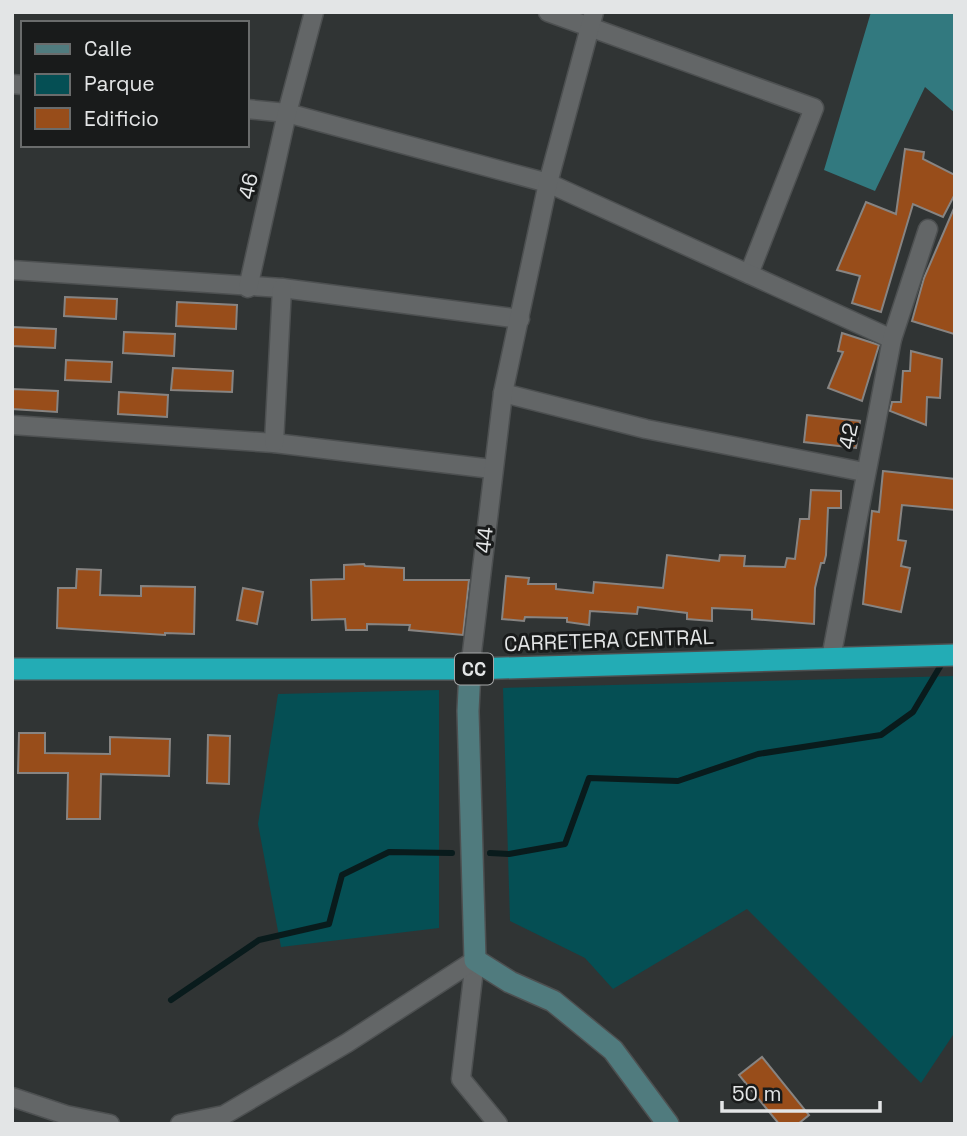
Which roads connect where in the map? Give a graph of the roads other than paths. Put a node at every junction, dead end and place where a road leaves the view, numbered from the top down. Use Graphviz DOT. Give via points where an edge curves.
graph roads {
  1 [pos="314,12"];
  2 [pos="548,12"];
  3 [pos="593,19"];
  4 [pos="248,109"];
  5 [pos="287,113"];
  6 [pos="548,183"];
  7 [pos="928,229"];
  8 [pos="12,270"];
  9 [pos="749,274"];
  10 [pos="248,288"];
  11 [pos="282,288"];
  12 [pos="520,319"];
  13 [pos="892,339"];
  14 [pos="503,393"];
  15 [pos="12,425"];
  16 [pos="274,443"];
  17 [pos="492,470"];
  18 [pos="864,472"];
  19 [pos="945,655"];
  20 [pos="831,658"];
  21 [pos="12,669"];
  22 [pos="470,669"];
  23 [pos="475,960"];
  24 [pos="12,1097"];
  25 [pos="110,1124"];
  26 [pos="180,1124"];
  27 [pos="498,1124"];
  28 [pos="668,1124"];
  1 -- 5 [label="street, 46"];
  2 -- 3 [label="street"];
  3 -- 6 [label="street, 44"];
  3 -- 9 [label="street" via="814,108"];
  4 -- 5 [label="street"];
  5 -- 6 [label="street"];
  5 -- 10 [label="street, 46"];
  6 -- 9 [label="street"];
  6 -- 12 [label="street, 44"];
  7 -- 13 [label="street, 42"];
  8 -- 10 [label="street"];
  9 -- 13 [label="street"];
  10 -- 11 [label="street"];
  11 -- 12 [label="street"];
  11 -- 16 [label="street"];
  12 -- 14 [label="street, 44"];
  13 -- 18 [label="street, 42"];
  14 -- 17 [label="street, 44"];
  14 -- 18 [label="street" via="646,429"];
  15 -- 16 [label="street"];
  16 -- 17 [label="street"];
  17 -- 22 [label="street, 44"];
  18 -- 20 [label="street, 42"];
  19 -- 20 [label="highway, CARRETERA CENTRAL / CC"];
  20 -- 22 [label="highway, CARRETERA CENTRAL / CC"];
  21 -- 22 [label="highway, CARRETERA CENTRAL / CC"];
  22 -- 23 [label="street, 44"];
  23 -- 26 [label="street" via="224,1115"];
  23 -- 27 [label="street, 44" via="461,1079"];
  23 -- 28 [label="street" via="553,1001 613,1050"];
  24 -- 25 [label="street"];
}
